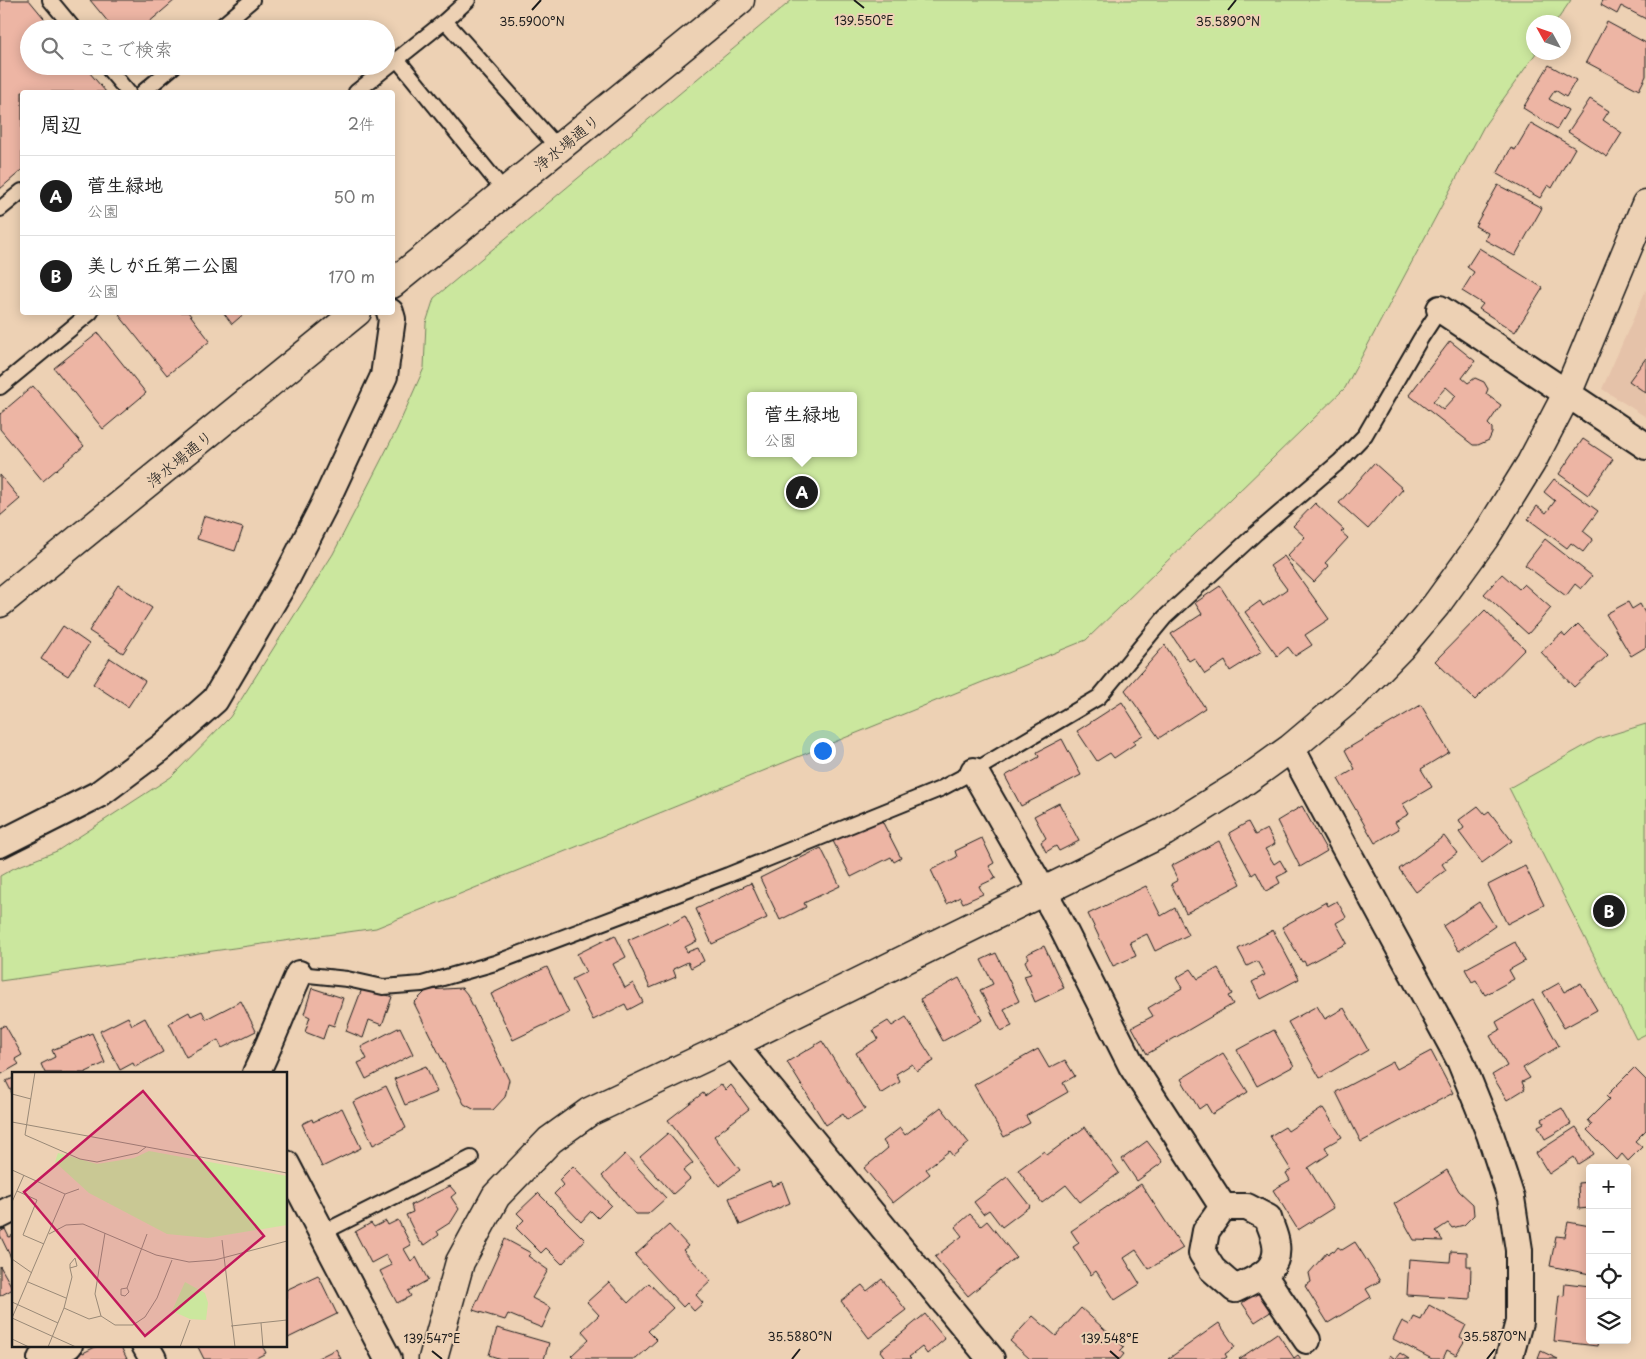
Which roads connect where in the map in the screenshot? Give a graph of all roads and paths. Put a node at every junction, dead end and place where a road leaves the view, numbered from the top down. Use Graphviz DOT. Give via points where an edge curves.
graph roads {
  1 [pos="50,0"];
  2 [pos="252,0"];
  3 [pos="468,0"];
  4 [pos="740,0"];
  5 [pos="67,20"];
  6 [pos="229,20"];
  7 [pos="445,21"];
  8 [pos="397,59"];
  9 [pos="114,75"];
  10 [pos="163,75"];
  11 [pos="377,75"];
  12 [pos="126,90"];
  13 [pos="145,90"];
  14 [pos="358,90"];
  15 [pos="558,148"];
  16 [pos="505,192"];
  17 [pos="20,193"];
  18 [pos="1646,204"];
  19 [pos="0,209"];
  20 [pos="395,282"];
  21 [pos="1440,309"];
  22 [pos="87,315"];
  23 [pos="353,315"];
  24 [pos="391,315"];
  25 [pos="0,387"];
  26 [pos="1567,394"];
  27 [pos="1646,446"];
  28 [pos="0,602"];
  29 [pos="1291,748"];
  30 [pos="974,772"];
  31 [pos="0,844"];
  32 [pos="1043,892"];
  33 [pos="299,974"];
  34 [pos="733,1044"];
  35 [pos="256,1072"];
  36 [pos="471,1158"];
  37 [pos="288,1168"];
  38 [pos="1223,1207"];
  39 [pos="12,1209"];
  40 [pos="0,1215"];
  41 [pos="322,1233"];
  42 [pos="1262,1275"];
  43 [pos="1307,1340"];
  44 [pos="67,1346"];
  45 [pos="146,1346"];
  46 [pos="41,1359"];
  47 [pos="153,1359"];
  48 [pos="388,1359"];
  49 [pos="433,1359"];
  50 [pos="991,1359"];
  51 [pos="1509,1359"];
  1 -- 5 [label="lane"];
  2 -- 6 [label="lane"];
  3 -- 7 [label="lane"];
  4 -- 15 [label="street, 浄水場通り"];
  7 -- 8 [label="lane"];
  7 -- 15 [label="lane"];
  8 -- 16 [label="lane"];
  9 -- 12 [label="lane"];
  10 -- 13 [label="lane"];
  11 -- 14 [label="lane"];
  15 -- 16 [label="street, 浄水場通り"];
  16 -- 20 [label="street, 浄水場通り"];
  17 -- 19 [label="lane"];
  18 -- 26 [label="street"];
  21 -- 26 [label="street"];
  21 -- 30 [label="lane" via="1365,435 1340,461 1165,616 1099,697"];
  22 -- 25 [label="lane"];
  23 -- 28 [label="street, 浄水場通り"];
  24 -- 31 [label="street" via="384,376 286,579 215,700 162,747 99,794"];
  26 -- 27 [label="street"];
  26 -- 29 [label="street" via="1496,520 1436,605 1361,687"];
  29 -- 32 [label="street" via="1164,832"];
  29 -- 51 [label="street" via="1460,1060 1490,1134 1511,1198 1519,1250 1519,1322"];
  30 -- 32 [label="street"];
  30 -- 33 [label="lane" via="940,789 728,875 495,963 422,984 383,987"];
  32 -- 34 [label="street"];
  32 -- 38 [label="street" via="1132,1066"];
  33 -- 35 [label="street"];
  34 -- 49 [label="street" via="589,1112 550,1140 496,1196 460,1262"];
  34 -- 50 [label="street"];
  36 -- 41 [label="lane"];
  37 -- 41 [label="street"];
  38 -- 42 [label="street" via="1247,1207 1268,1218 1276,1245 1273,1266"];
  38 -- 42 [label="street" via="1206,1231 1202,1253 1212,1268 1235,1290"];
  39 -- 40 [label="street"];
  41 -- 48 [label="street"];
  42 -- 43 [label="street"];
  44 -- 46 [label="street"];
  45 -- 47 [label="street"];
}
